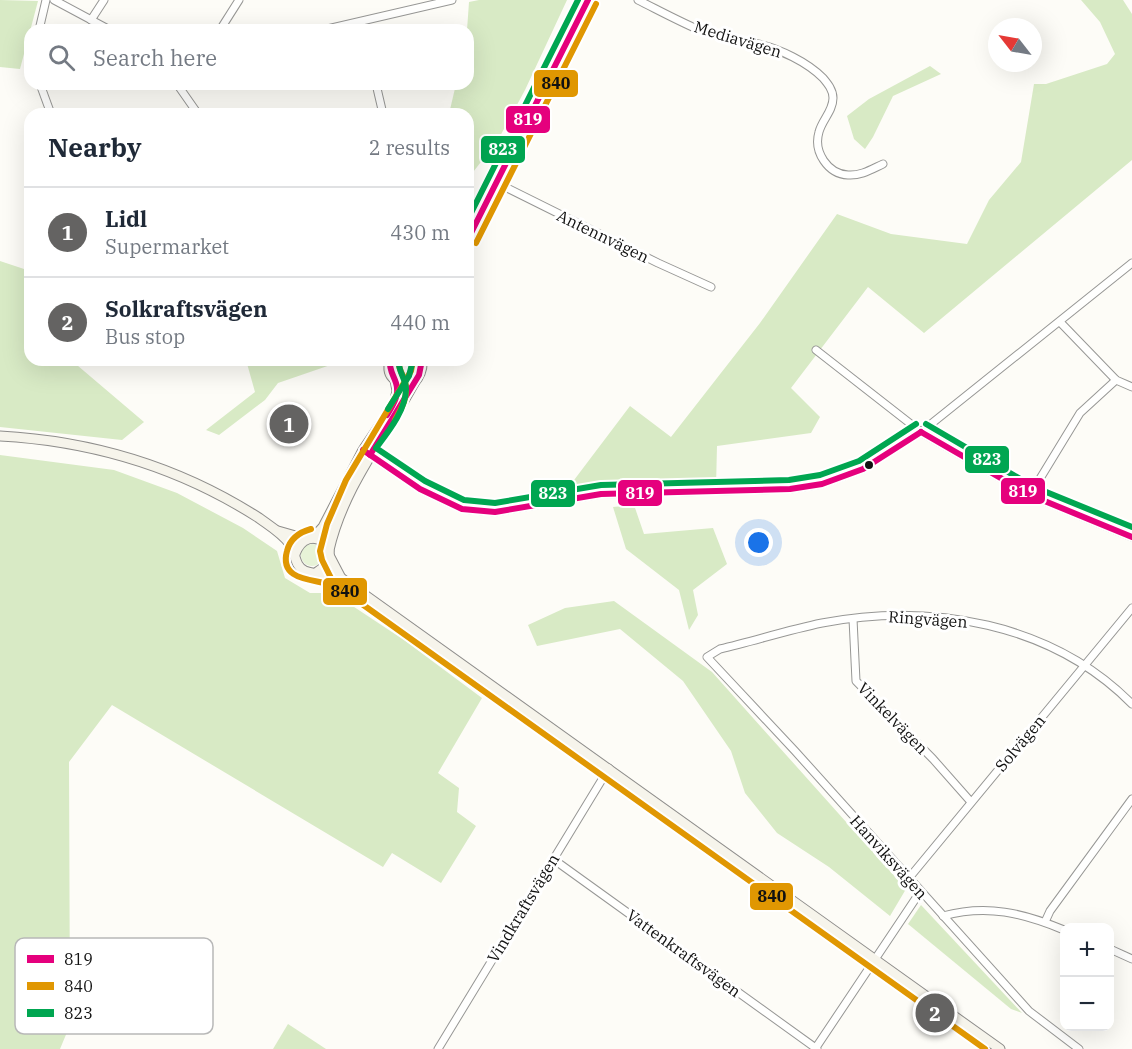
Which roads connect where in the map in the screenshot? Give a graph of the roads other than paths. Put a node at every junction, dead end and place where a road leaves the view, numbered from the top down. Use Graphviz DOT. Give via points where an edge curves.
graph roads {
  1 [pos="46,0"];
  2 [pos="54,0"];
  3 [pos="104,0"];
  4 [pos="239,0"];
  5 [pos="452,0"];
  6 [pos="588,0"];
  7 [pos="638,0"];
  8 [pos="91,20"];
  9 [pos="40,24"];
  10 [pos="99,24"];
  11 [pos="224,24"];
  12 [pos="370,24"];
  13 [pos="42,90"];
  14 [pos="181,90"];
  15 [pos="377,90"];
  16 [pos="49,108"];
  17 [pos="194,108"];
  18 [pos="382,108"];
  19 [pos="883,165"];
  20 [pos="497,183"];
  21 [pos="474,227"];
  22 [pos="1132,263"];
  23 [pos="711,287"];
  24 [pos="1060,322"];
  25 [pos="816,350"];
  26 [pos="390,366"];
  27 [pos="423,366"];
  28 [pos="395,380"];
  29 [pos="1116,380"];
  30 [pos="414,383"];
  31 [pos="1132,387"];
  32 [pos="921,432"];
  33 [pos="0,436"];
  34 [pos="367,452"];
  35 [pos="1030,495"];
  36 [pos="278,531"];
  37 [pos="1132,537"];
  38 [pos="310,538"];
  39 [pos="295,554"];
  40 [pos="330,554"];
  41 [pos="317,572"];
  42 [pos="341,578"];
  43 [pos="1132,608"];
  44 [pos="853,619"];
  45 [pos="707,657"];
  46 [pos="1085,666"];
  47 [pos="1132,704"];
  48 [pos="609,768"];
  49 [pos="1132,799"];
  50 [pos="971,802"];
  51 [pos="553,859"];
  52 [pos="909,878"];
  53 [pos="920,892"];
  54 [pos="943,916"];
  55 [pos="1045,922"];
  56 [pos="1060,928"];
  57 [pos="1114,951"];
  58 [pos="875,959"];
  59 [pos="1132,959"];
  60 [pos="438,1049"];
  61 [pos="816,1049"];
  62 [pos="1000,1049"];
  63 [pos="1079,1049"];
  1 -- 9 [label="street"];
  2 -- 8 [label="street"];
  3 -- 8 [label="street"];
  4 -- 11 [label="street"];
  5 -- 12 [label="street"];
  6 -- 20 [label="street"];
  7 -- 19 [label="street, Mediavägen" via="704,32 764,45 807,66 821,76 832,93 831,108 819,132 817,146 822,159 838,173 848,175"];
  8 -- 10 [label="street"];
  13 -- 16 [label="street"];
  14 -- 17 [label="street"];
  15 -- 18 [label="street"];
  20 -- 21 [label="street"];
  20 -- 23 [label="street, Antennvägen"];
  22 -- 24 [label="street"];
  24 -- 29 [label="street"];
  24 -- 32 [label="street"];
  25 -- 32 [label="street"];
  26 -- 28 [label="street" via="389,373"];
  27 -- 30 [label="street"];
  28 -- 30 [label="street"];
  28 -- 34 [label="street" via="394,404"];
  29 -- 31 [label="street"];
  29 -- 35 [label="street" via="1080,413"];
  30 -- 34 [label="street"];
  32 -- 34 [label="street" via="863,469 822,484 790,489 602,494 495,512 462,509 420,489"];
  32 -- 35 [label="street"];
  33 -- 36 [label="street" via="69,444 145,462 215,493"];
  34 -- 38 [label="street" via="323,527"];
  34 -- 40 [label="street" via="342,507"];
  35 -- 37 [label="street"];
  36 -- 38 [label="street"];
  36 -- 39 [label="street"];
  38 -- 39 [label="street" via="298,544"];
  38 -- 40 [label="street" via="323,541"];
  39 -- 41 [label="street" via="297,565 306,572"];
  40 -- 41 [label="street" via="326,567"];
  40 -- 42 [label="street"];
  41 -- 42 [label="street"];
  42 -- 48 [label="street"];
  43 -- 46 [label="street, Solvägen"];
  44 -- 45 [label="street, Ringvägen" via="720,649"];
  44 -- 46 [label="street, Ringvägen" via="963,619 1012,630 1065,652"];
  44 -- 50 [label="street, Vinkelvägen" via="856,681"];
  45 -- 52 [label="street, Hanviksvägen"];
  46 -- 47 [label="street, Ringvägen"];
  46 -- 50 [label="street, Solvägen"];
  48 -- 51 [label="street, Vindkraftsvägen"];
  48 -- 58 [label="street"];
  49 -- 55 [label="street"];
  50 -- 52 [label="street, Solvägen"];
  51 -- 60 [label="street, Vindkraftsvägen"];
  51 -- 61 [label="street, Vattenkraftsvägen"];
  52 -- 53 [label="street, Hanviksvägen"];
  53 -- 54 [label="street, Hanviksvägen"];
  53 -- 58 [label="street"];
  54 -- 55 [label="street" via="965,910 1009,911"];
  54 -- 63 [label="street, Hanviksvägen" via="1029,1011"];
  55 -- 56 [label="street"];
  57 -- 59 [label="street"];
  58 -- 61 [label="street"];
  58 -- 62 [label="street"];
}
